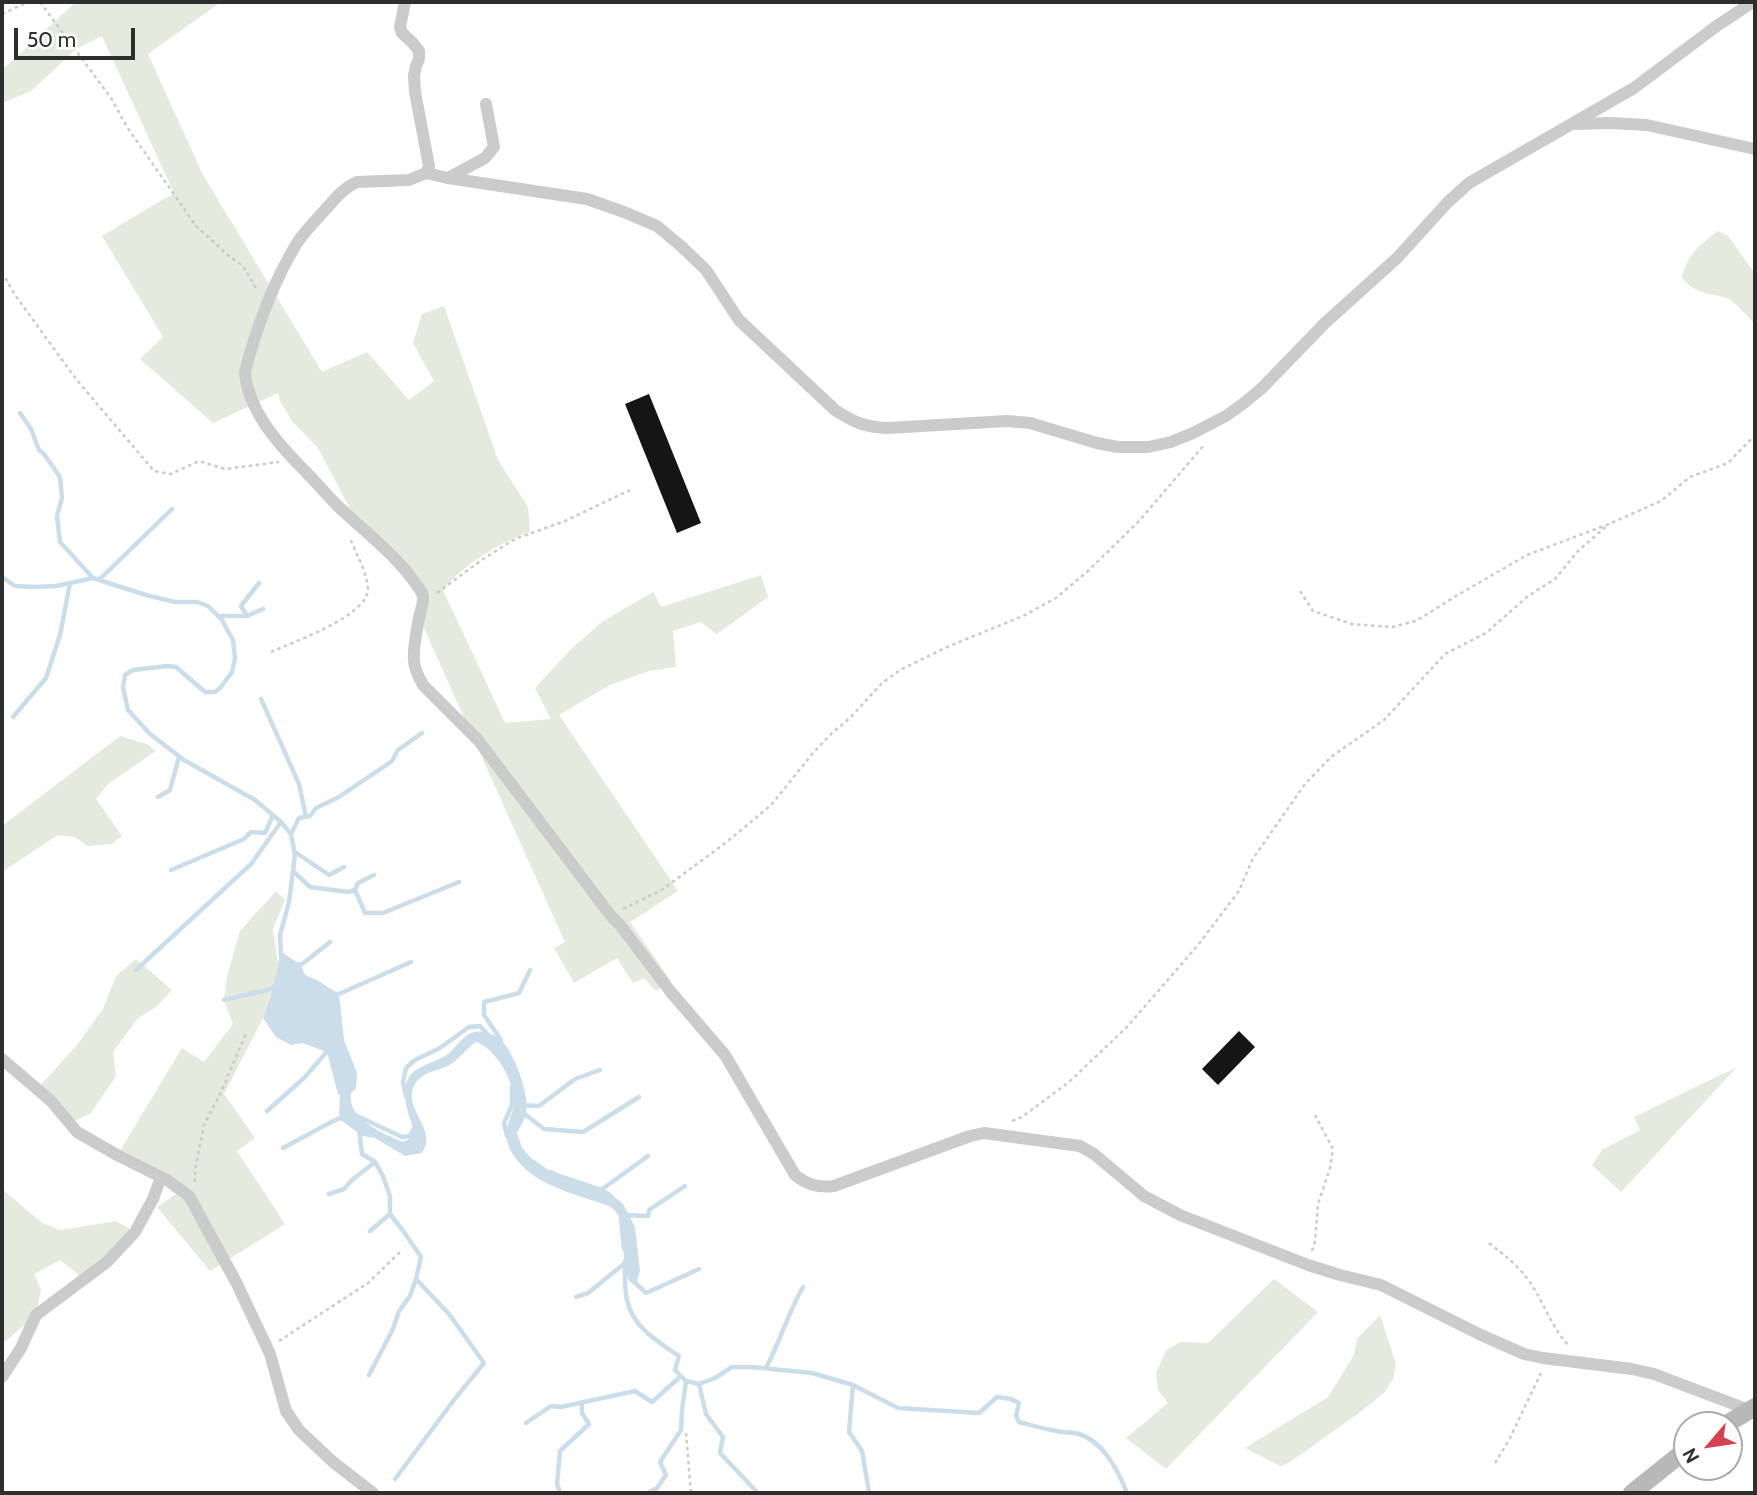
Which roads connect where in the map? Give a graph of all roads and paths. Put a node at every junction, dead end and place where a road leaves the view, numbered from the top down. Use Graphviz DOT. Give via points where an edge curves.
graph roads {
  1 [pos="28,2"];
  2 [pos="40,2"];
  3 [pos="405,2"];
  4 [pos="1753,2"];
  5 [pos="2,13"];
  6 [pos="486,104"];
  7 [pos="1573,124"];
  8 [pos="1755,149"];
  9 [pos="426,173"];
  10 [pos="448,178"];
  11 [pos="2,272"];
  12 [pos="266,305"];
  13 [pos="1755,435"];
  14 [pos="1206,442"];
  15 [pos="293,459"];
  16 [pos="630,490"];
  17 [pos="343,511"];
  18 [pos="1609,524"];
  19 [pos="1300,591"];
  20 [pos="422,603"];
  21 [pos="271,652"];
  22 [pos="611,916"];
  23 [pos="247,1031"];
  24 [pos="2,1059"];
  25 [pos="1315,1115"];
  26 [pos="1012,1121"];
  27 [pos="160,1177"];
  28 [pos="195,1206"];
  29 [pos="1489,1243"];
  30 [pos="402,1250"];
  31 [pos="1308,1265"];
  32 [pos="267,1348"];
  33 [pos="1544,1357"];
  34 [pos="1583,1362"];
  35 [pos="2,1377"];
  36 [pos="1753,1410"];
  37 [pos="687,1433"];
  38 [pos="1673,1460"];
  39 [pos="1495,1463"];
  40 [pos="373,1493"];
  41 [pos="691,1493"];
  42 [pos="1632,1493"];
  1 -- 5 [label="path"];
  2 -- 12 [label="path" via="196,226 243,266"];
  3 -- 9 [label="street" via="400,27 419,51 414,76 429,161"];
  4 -- 7 [label="street" via="1634,89"];
  6 -- 10 [label="street" via="494,146 485,158"];
  7 -- 8 [label="street" via="1647,125"];
  7 -- 10 [label="street" via="1469,183 1244,403 1193,433 1148,447 1118,447 1007,421 869,427 835,410 753,334 706,270 657,226 587,199"];
  9 -- 10 [label="street"];
  9 -- 12 [label="street" via="409,180 357,182 344,189 298,242"];
  11 -- 15 [label="path" via="76,379 154,471 171,474 199,461 225,469"];
  12 -- 15 [label="street" via="245,381 256,410"];
  13 -- 18 [label="path" via="1728,463 1690,477 1661,501"];
  14 -- 22 [label="path" via="1139,521 1056,598 900,670 832,733 751,822 663,889"];
  15 -- 17 [label="street"];
  16 -- 20 [label="path" via="515,539"];
  17 -- 20 [label="street" via="392,555 419,588"];
  17 -- 21 [label="path" via="365,574 366,599 325,628"];
  18 -- 19 [label="path" via="1527,555 1416,621 1392,627 1352,624 1313,611"];
  18 -- 26 [label="path" via="1555,579 1486,633 1445,654 1384,720 1331,757 1305,784 1252,860 1239,891 1127,1027 1069,1082"];
  20 -- 22 [label="street" via="414,662 418,677 478,740"];
  22 -- 31 [label="street" via="725,1055 802,1181 834,1186 984,1133 1061,1142 1094,1154 1144,1196 1180,1215"];
  23 -- 28 [label="path" via="204,1125 195,1170"];
  24 -- 27 [label="street" via="51,1101 77,1132"];
  25 -- 31 [label="path" via="1333,1149"];
  27 -- 28 [label="street" via="189,1196"];
  27 -- 35 [label="street" via="135,1232 107,1262 36,1315"];
  28 -- 32 [label="street"];
  29 -- 34 [label="path" via="1530,1282 1553,1325"];
  30 -- 32 [label="path" via="368,1283"];
  31 -- 33 [label="street" via="1381,1285 1524,1354"];
  32 -- 40 [label="street" via="286,1411 299,1430"];
  33 -- 34 [label="street"];
  33 -- 39 [label="path" via="1541,1376"];
  34 -- 36 [label="street" via="1654,1374"];
  37 -- 41 [label="path"];
  38 -- 42 [label="street"];
}
